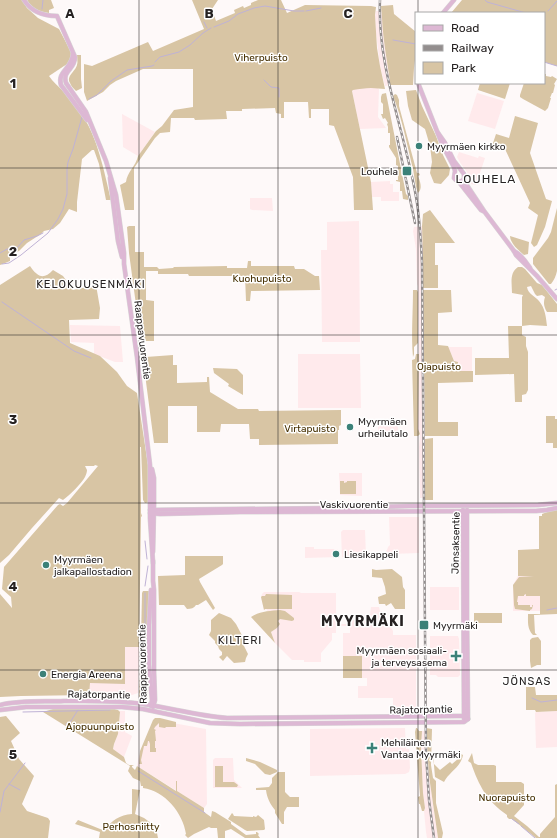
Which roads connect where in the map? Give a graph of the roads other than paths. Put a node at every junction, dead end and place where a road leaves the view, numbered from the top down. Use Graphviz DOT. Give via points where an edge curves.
graph roads {
  1 [pos="24,0"];
  2 [pos="454,0"];
  3 [pos="444,12"];
  4 [pos="418,84"];
  5 [pos="438,133"];
  6 [pos="461,171"];
  7 [pos="454,173"];
  8 [pos="464,179"];
  9 [pos="459,182"];
  10 [pos="484,212"];
  11 [pos="557,299"];
  12 [pos="557,503"];
  13 [pos="464,506"];
  14 [pos="557,508"];
  15 [pos="152,511"];
  16 [pos="465,511"];
  17 [pos="0,705"];
  18 [pos="153,706"];
  19 [pos="0,710"];
  20 [pos="150,711"];
  21 [pos="464,716"];
  22 [pos="468,719"];
  23 [pos="464,722"];
  1 -- 15 [label="main road, Raappavuorentie" via="37,12 58,16 73,52 72,61 61,75 60,82 91,126 102,149 115,191 150,465 154,478"];
  2 -- 3 [label="main road"];
  4 -- 5 [label="main road"];
  5 -- 6 [label="main road"];
  5 -- 7 [label="main road"];
  6 -- 7 [label="main road"];
  6 -- 8 [label="main road"];
  7 -- 9 [label="main road" via="455,180"];
  8 -- 9 [label="main road"];
  8 -- 10 [label="main road"];
  9 -- 10 [label="main road"];
  10 -- 11 [label="main road" via="519,259"];
  12 -- 13 [label="main road, Vaskivuorentie"];
  13 -- 15 [label="main road, Vaskivuorentie"];
  13 -- 16 [label="main road, Jönsaksentie"];
  14 -- 16 [label="main road, Vaskivuorentie"];
  15 -- 16 [label="main road, Vaskivuorentie"];
  15 -- 18 [label="main road, Raappavuorentie" via="155,700"];
  16 -- 21 [label="main road, Jönsaksentie"];
  16 -- 22 [label="main road, Jönsaksentie"];
  17 -- 18 [label="main road, Rajatorpantie" via="100,701"];
  18 -- 20 [label="main road, Raappavuorentie"];
  18 -- 21 [label="main road, Rajatorpantie" via="227,718"];
  19 -- 20 [label="main road, Rajatorpantie" via="93,706"];
  20 -- 23 [label="main road, Rajatorpantie" via="203,722 240,724"];
  21 -- 22 [label="main road, Rajatorpantie"];
  21 -- 23 [label="main road, Jönsaksentie"];
  22 -- 23 [label="main road, Rajatorpantie"];
}
